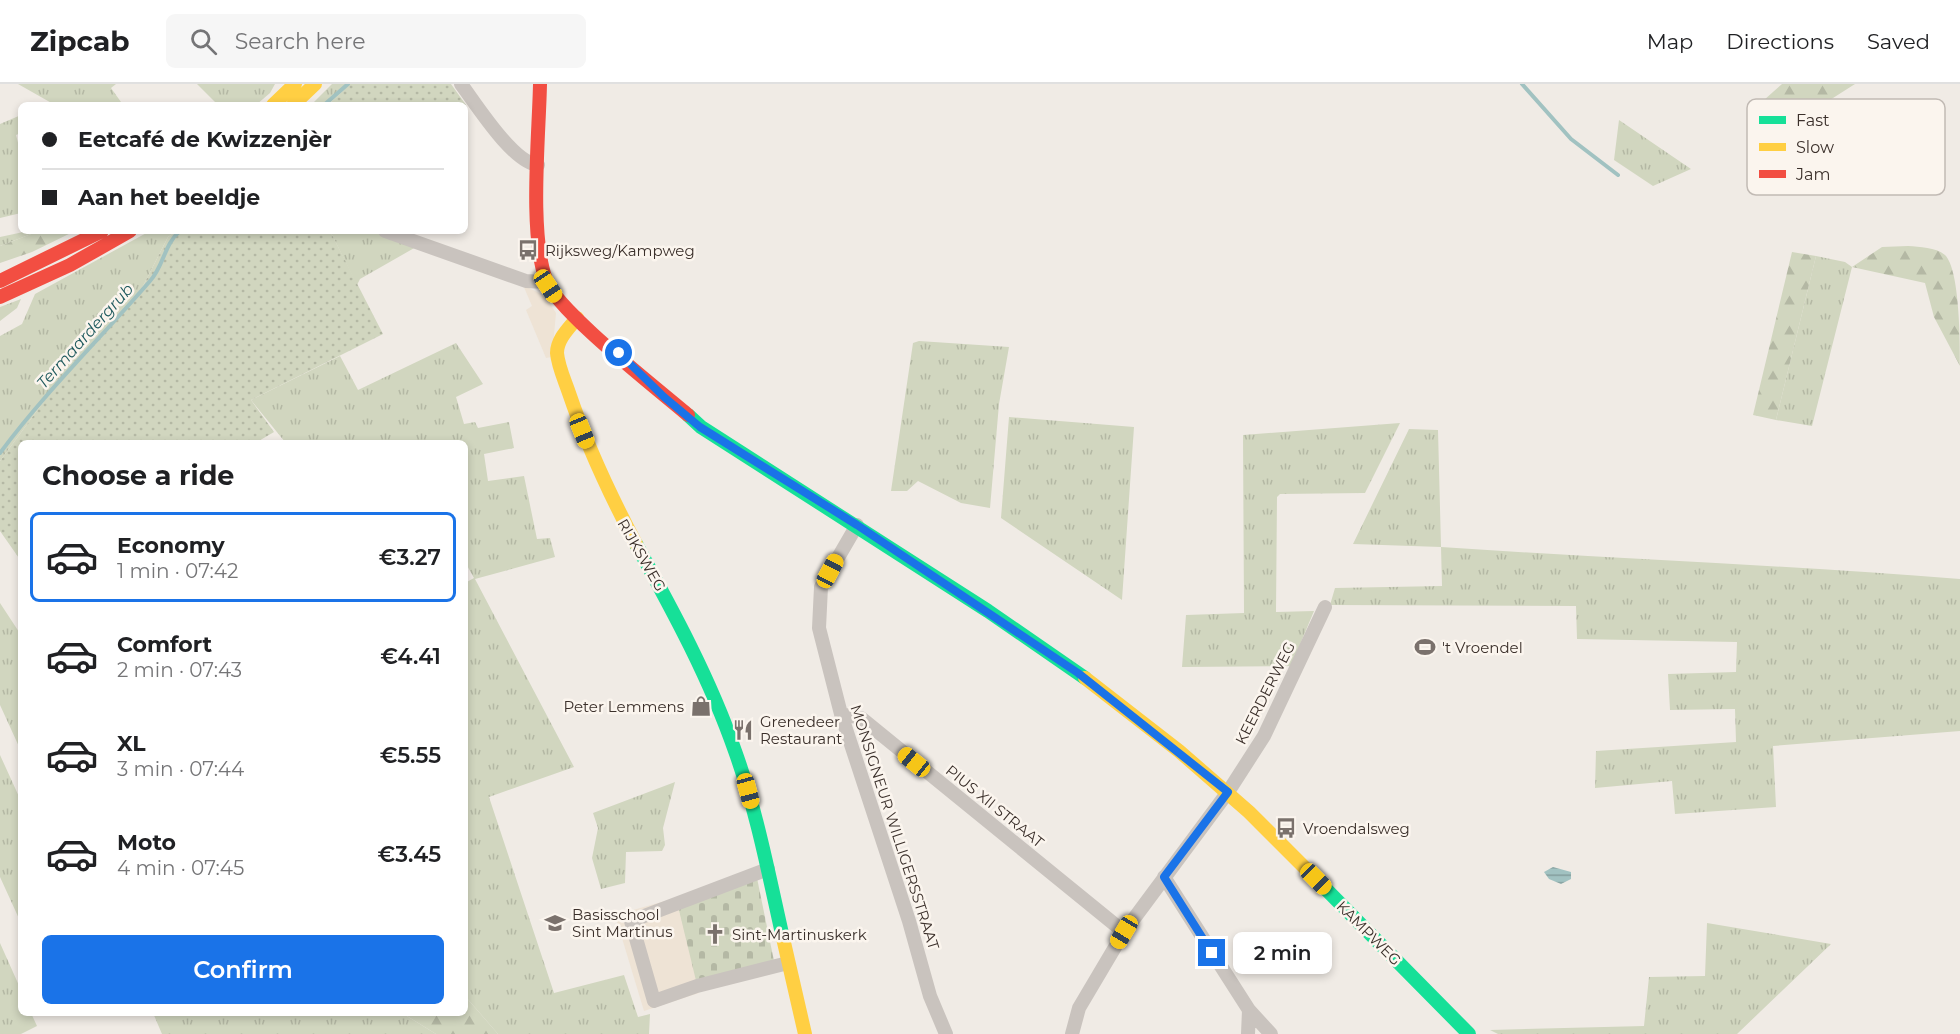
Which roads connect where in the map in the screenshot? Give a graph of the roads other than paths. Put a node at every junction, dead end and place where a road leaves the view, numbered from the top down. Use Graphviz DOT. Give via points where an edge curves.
graph roads {
  1 [pos="295,84"];
  2 [pos="315,84"];
  3 [pos="461,84"];
  4 [pos="540,84"];
  5 [pos="276,102"];
  6 [pos="296,102"];
  7 [pos="538,165"];
  8 [pos="97,234"];
  9 [pos="123,234"];
  10 [pos="393,234"];
  11 [pos="25,278"];
  12 [pos="0,281"];
  13 [pos="546,282"];
  14 [pos="0,297"];
  15 [pos="577,318"];
  16 [pos="857,525"];
  17 [pos="1325,607"];
  18 [pos="841,714"];
  19 [pos="1228,792"];
  20 [pos="768,869"];
  21 [pos="1164,877"];
  22 [pos="1124,932"];
  23 [pos="788,963"];
  24 [pos="1249,1010"];
  25 [pos="805,1034"];
  26 [pos="946,1034"];
  27 [pos="1072,1034"];
  28 [pos="1248,1034"];
  29 [pos="1271,1034"];
  30 [pos="1469,1034"];
  1 -- 5 [label="main road"];
  2 -- 6 [label="main road"];
  3 -- 7 [label="street" via="508,144 529,164"];
  4 -- 7 [label="main road"];
  7 -- 13 [label="main road" via="540,255"];
  8 -- 11 [label="main road"];
  9 -- 11 [label="main road"];
  10 -- 13 [label="street" via="526,281"];
  11 -- 12 [label="main road"];
  11 -- 14 [label="main road"];
  13 -- 15 [label="main road"];
  15 -- 16 [label="main road, KAMPWEG" via="700,427"];
  15 -- 20 [label="main road, RIJKSWEG" via="561,338 557,352 582,431 607,490 683,630 718,707 742,770"];
  16 -- 18 [label="street, MONSIGNEUR WILLIGERSSTRAAT" via="821,587 819,628"];
  16 -- 19 [label="main road, KAMPWEG" via="1078,673"];
  17 -- 19 [label="street, KEERDERWEG" via="1270,725"];
  18 -- 22 [label="street, PIUS XII STRAAT" via="861,718"];
  18 -- 26 [label="street, MONSIGNEUR WILLIGERSSTRAAT" via="930,996"];
  19 -- 21 [label="street"];
  19 -- 30 [label="main road, KAMPWEG"];
  20 -- 23 [label="main road, RIJKSWEG"];
  20 -- 23 [label="street" via="631,921 654,1001"];
  21 -- 22 [label="street"];
  21 -- 24 [label="street"];
  22 -- 27 [label="street" via="1079,1008"];
  23 -- 25 [label="main road, RIJKSWEG"];
  24 -- 28 [label="street"];
  24 -- 29 [label="street"];
}
